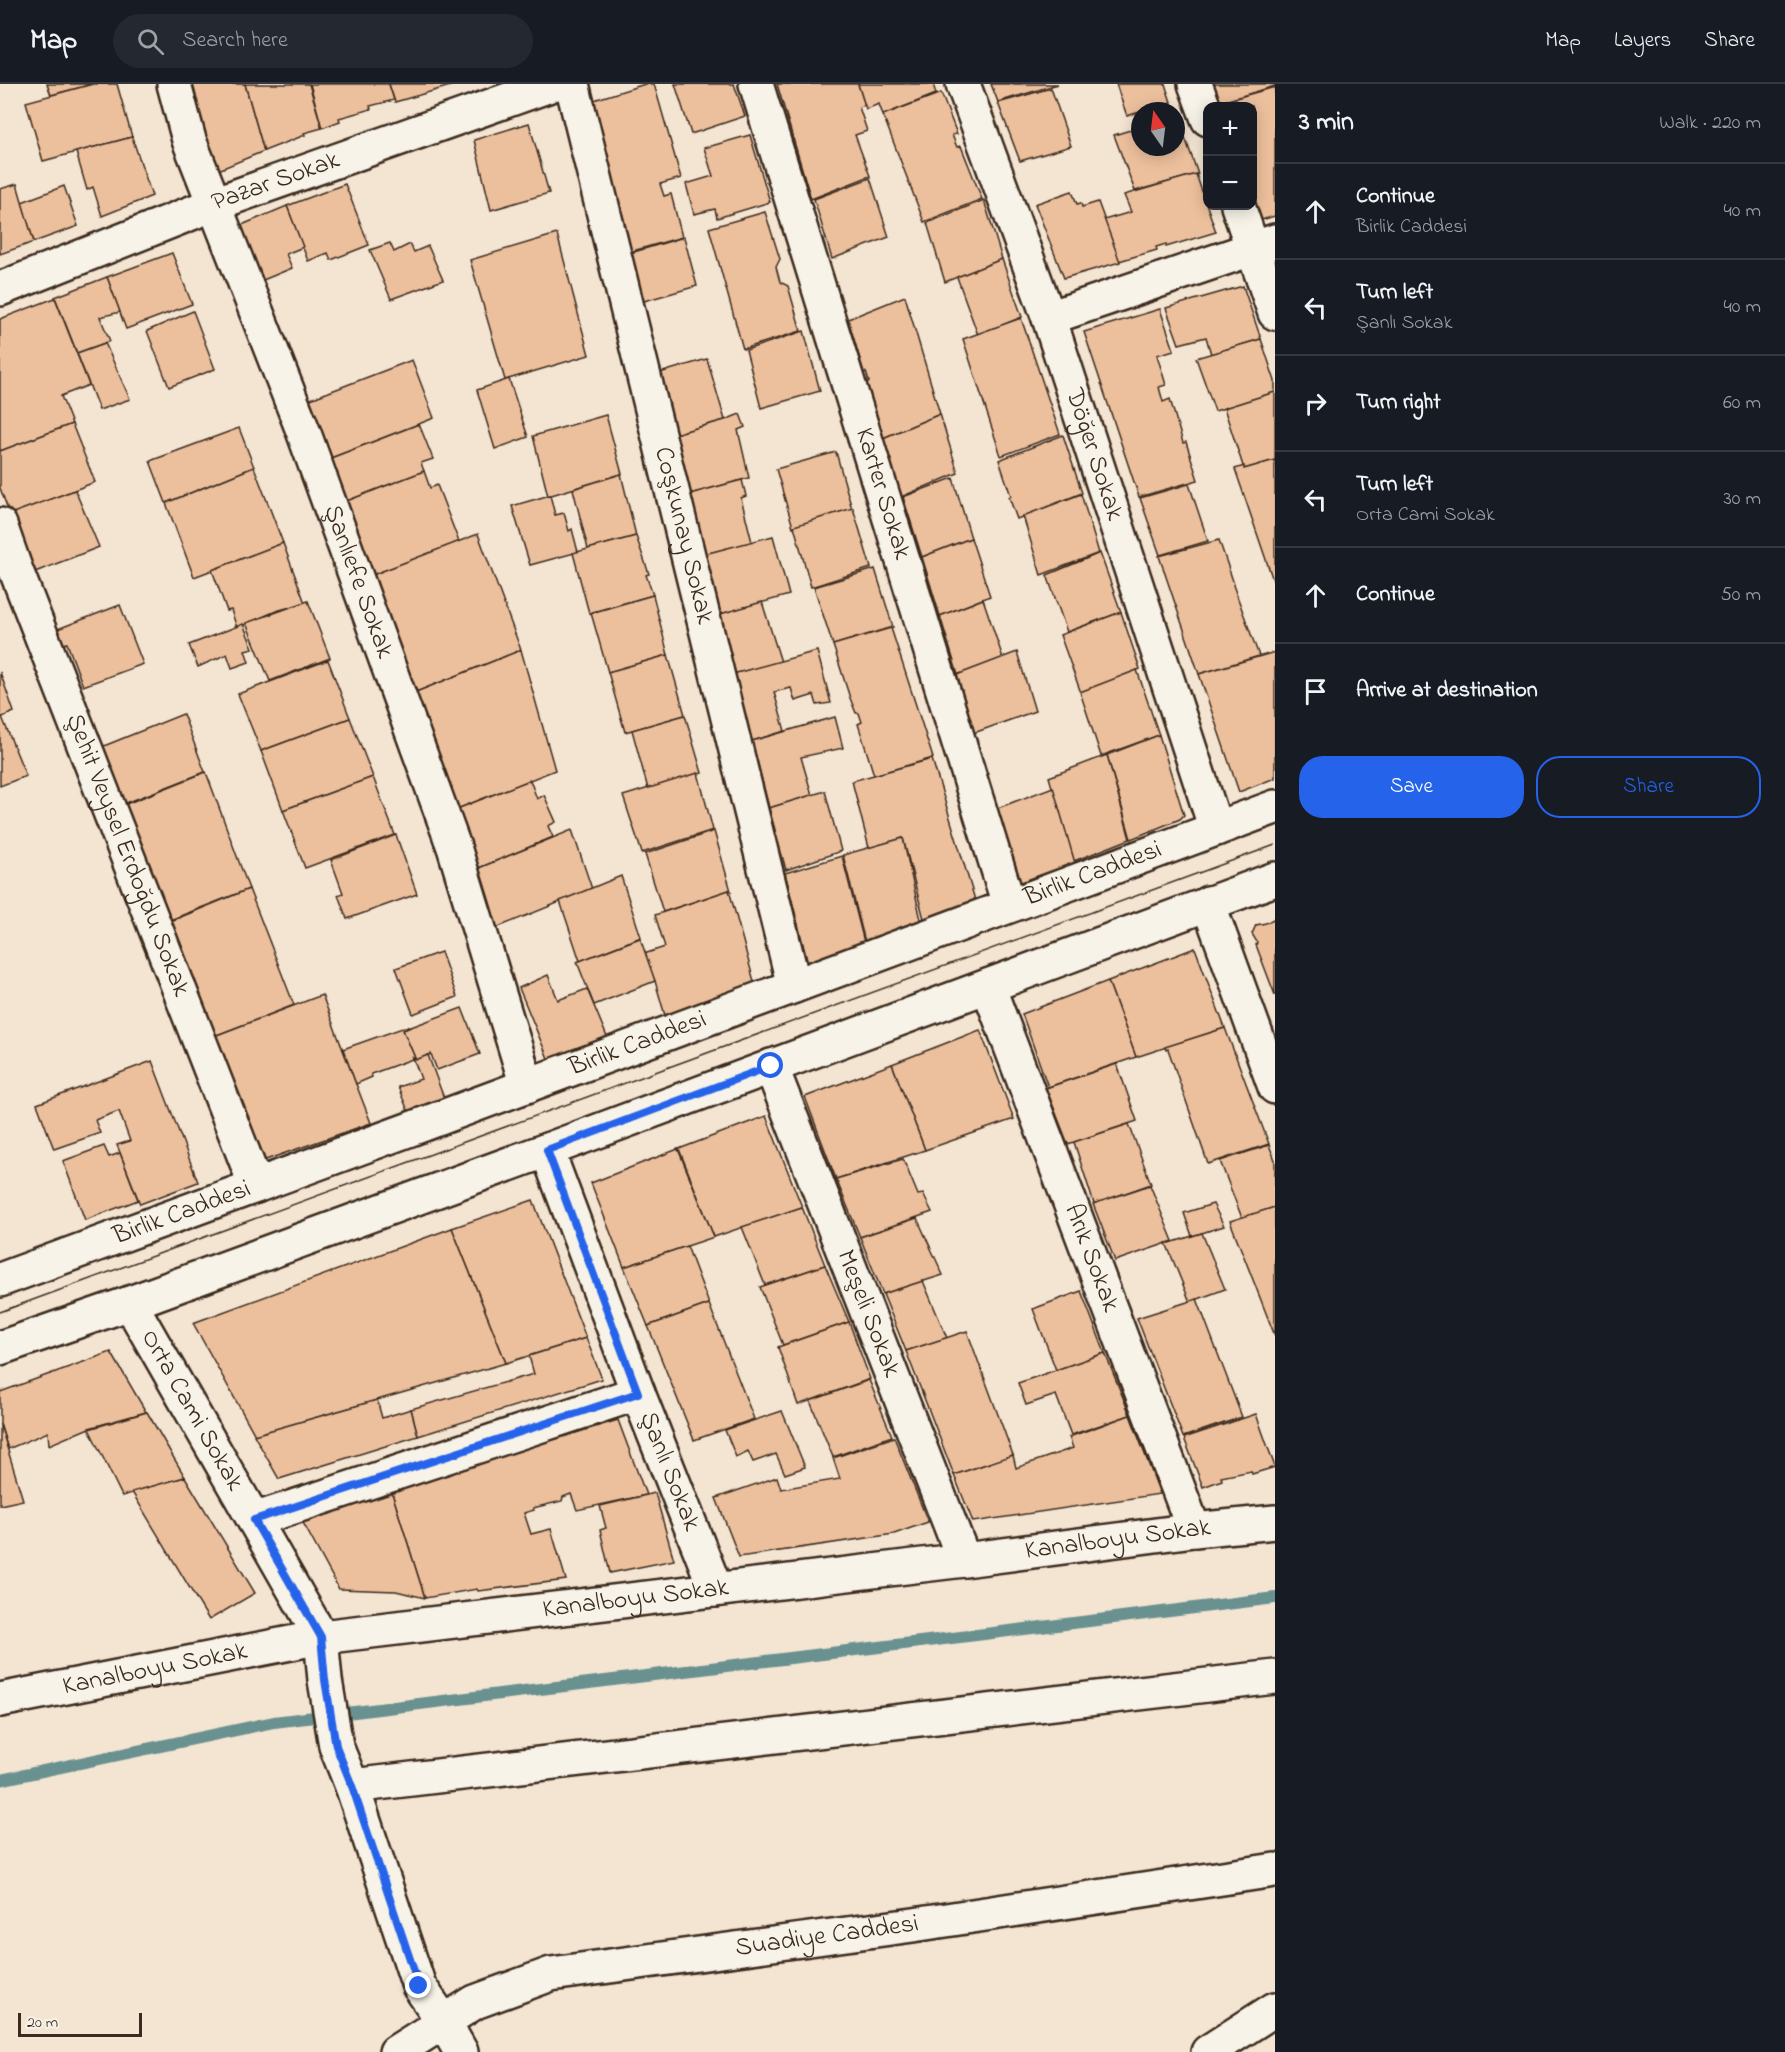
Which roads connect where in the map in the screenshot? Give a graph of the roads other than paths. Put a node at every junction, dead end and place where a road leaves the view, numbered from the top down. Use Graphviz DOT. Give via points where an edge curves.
graph roads {
  1 [pos="174,84"];
  2 [pos="553,84"];
  3 [pos="572,84"];
  4 [pos="756,84"];
  5 [pos="963,84"];
  6 [pos="1195,84"];
  7 [pos="1203,106"];
  8 [pos="214,204"];
  9 [pos="1241,210"];
  10 [pos="1264,245"];
  11 [pos="0,289"];
  12 [pos="1275,314"];
  13 [pos="1049,318"];
  14 [pos="0,525"];
  15 [pos="1275,807"];
  16 [pos="1216,829"];
  17 [pos="1275,879"];
  18 [pos="1208,903"];
  19 [pos="1009,904"];
  20 [pos="794,986"];
  21 [pos="988,986"];
  22 [pos="771,1066"];
  23 [pos="527,1086"];
  24 [pos="1275,1087"];
  25 [pos="547,1150"];
  26 [pos="256,1186"];
  27 [pos="0,1280"];
  28 [pos="130,1303"];
  29 [pos="0,1348"];
  30 [pos="638,1393"];
  31 [pos="254,1520"];
  32 [pos="1275,1522"];
  33 [pos="1194,1530"];
  34 [pos="964,1560"];
  35 [pos="716,1590"];
  36 [pos="321,1637"];
  37 [pos="1275,1677"];
  38 [pos="0,1700"];
  39 [pos="352,1786"];
  40 [pos="1275,1870"];
  41 [pos="1275,2009"];
  42 [pos="444,2022"];
  43 [pos="396,2052"];
  44 [pos="461,2052"];
  45 [pos="1208,2052"];
  1 -- 8 [label="street, Şanlıefe Sokak" via="189,140"];
  2 -- 8 [label="street, Pazar Sokak"];
  3 -- 20 [label="street, Coşkunay Sokak"];
  4 -- 19 [label="street, Karter Sokak"];
  5 -- 13 [label="street, Döğer Sokak"];
  6 -- 7 [label="street"];
  8 -- 11 [label="street, Pazar Sokak"];
  8 -- 23 [label="street, Şanlıefe Sokak" via="302,428 454,847"];
  9 -- 10 [label="street"];
  10 -- 12 [label="street"];
  10 -- 13 [label="street"];
  13 -- 16 [label="street, Döğer Sokak"];
  14 -- 26 [label="street, Şehit Veysel Erdoğdu Sokak"];
  15 -- 16 [label="street, Birlik Caddesi"];
  16 -- 19 [label="street, Birlik Caddesi"];
  17 -- 18 [label="street"];
  18 -- 21 [label="street"];
  18 -- 24 [label="street"];
  19 -- 20 [label="street, Birlik Caddesi"];
  20 -- 23 [label="street, Birlik Caddesi"];
  21 -- 22 [label="street"];
  21 -- 33 [label="street, Arık Sokak"];
  22 -- 25 [label="street"];
  22 -- 34 [label="street, Meşeli Sokak"];
  23 -- 26 [label="street, Birlik Caddesi"];
  25 -- 28 [label="street"];
  25 -- 30 [label="street, Şanlı Sokak"];
  26 -- 27 [label="street, Birlik Caddesi"];
  28 -- 29 [label="street"];
  28 -- 31 [label="street, Orta Cami Sokak"];
  30 -- 31 [label="street"];
  30 -- 35 [label="street, Şanlı Sokak"];
  31 -- 36 [label="street, Orta Cami Sokak"];
  32 -- 33 [label="street, Kanalboyu Sokak"];
  33 -- 34 [label="street, Kanalboyu Sokak"];
  34 -- 35 [label="street, Kanalboyu Sokak"];
  35 -- 36 [label="street, Kanalboyu Sokak"];
  36 -- 38 [label="street, Kanalboyu Sokak"];
  36 -- 39 [label="street, Orta Cami Sokak" via="336,1746"];
  37 -- 39 [label="street"];
  39 -- 42 [label="street, Orta Cami Sokak" via="419,1986"];
  40 -- 42 [label="street, Suadiye Caddesi" via="551,1974 475,2002"];
  41 -- 45 [label="street"];
  42 -- 43 [label="street, Suadiye Caddesi"];
  42 -- 44 [label="street, Orta Cami Sokak"];
}
